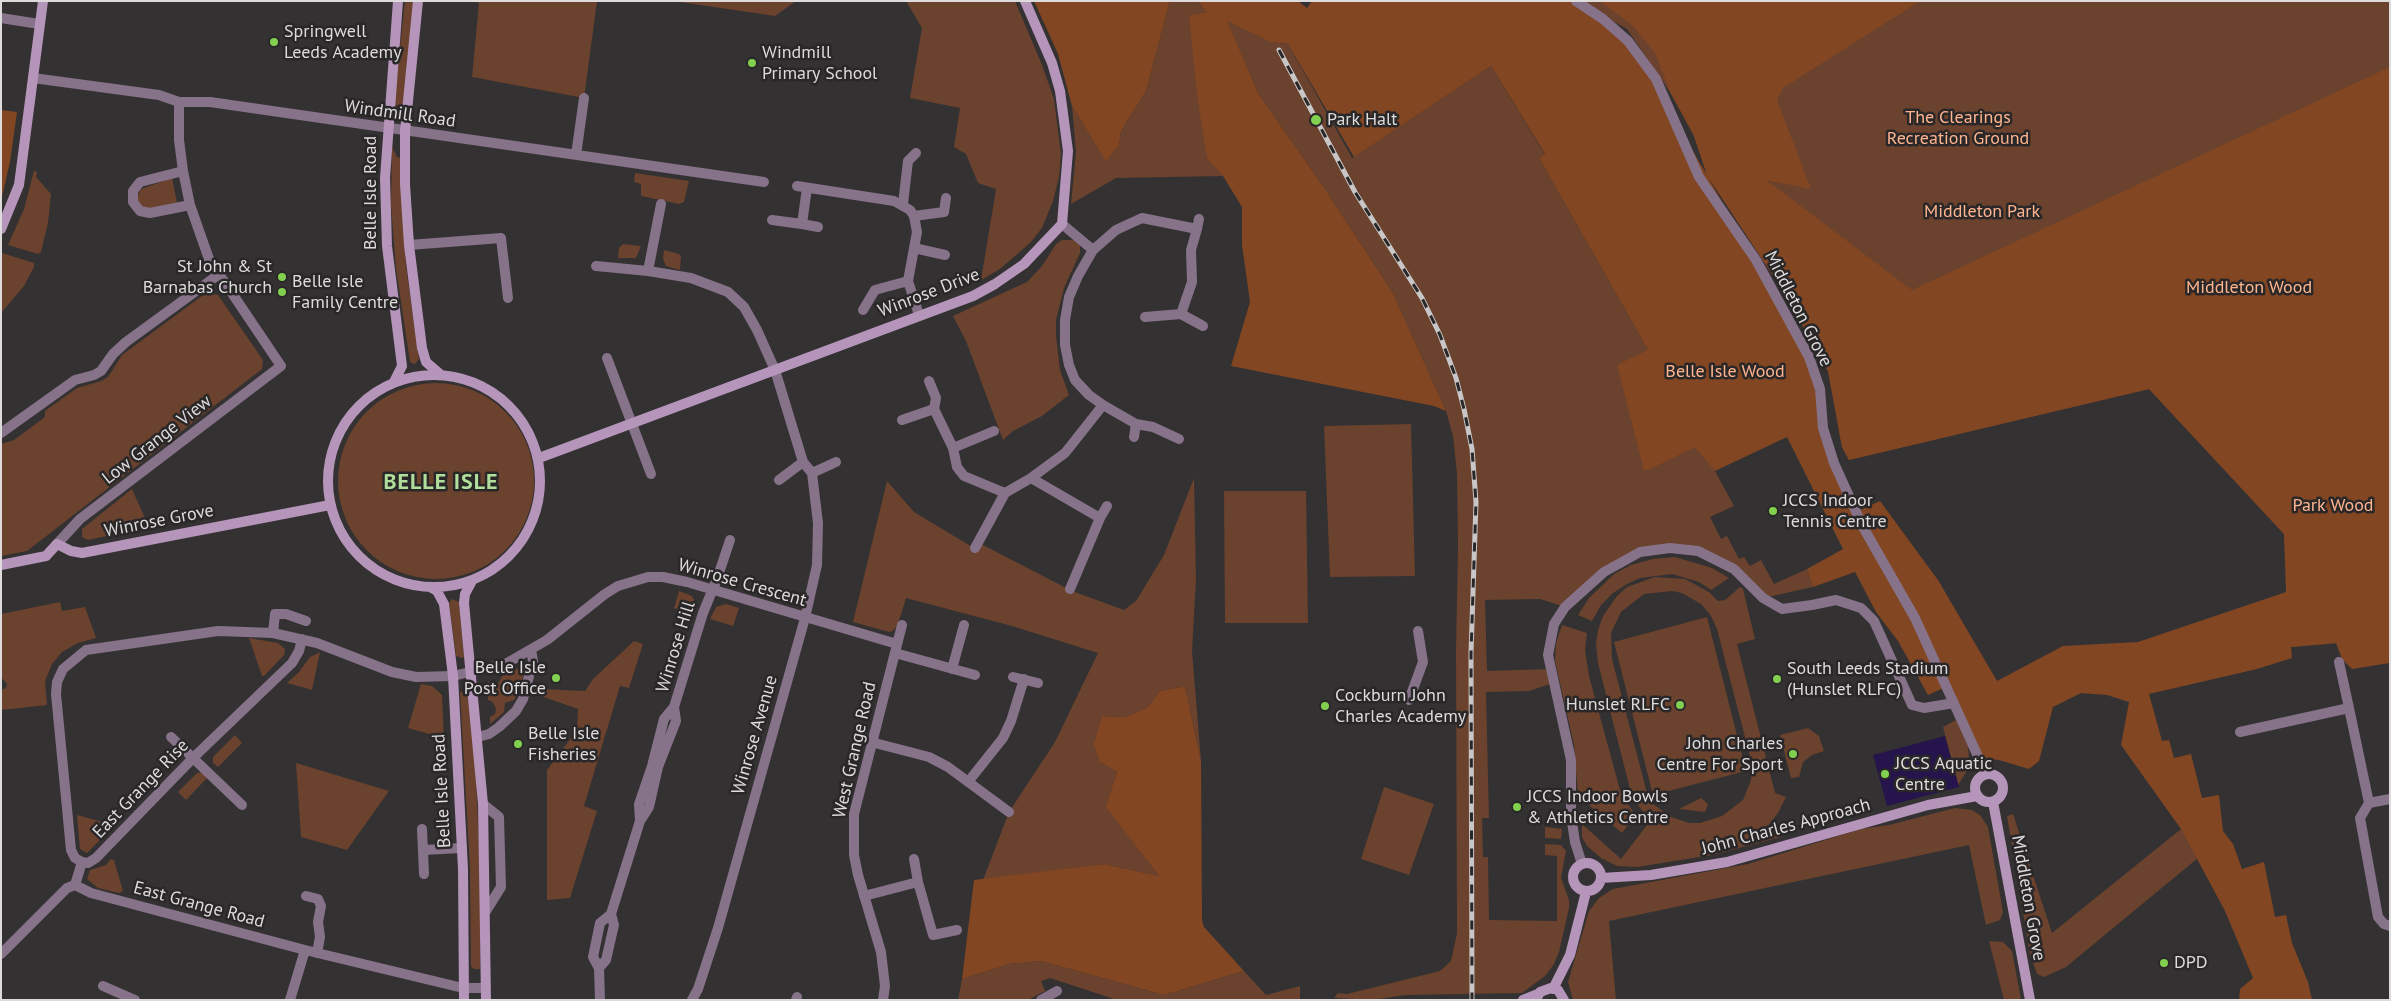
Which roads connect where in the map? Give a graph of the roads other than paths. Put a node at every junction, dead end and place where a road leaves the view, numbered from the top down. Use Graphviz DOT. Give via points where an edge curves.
graph roads {
  1 [pos="43,1"];
  2 [pos="398,1"];
  3 [pos="418,1"];
  4 [pos="1025,1"];
  5 [pos="1576,1"];
  6 [pos="1,18"];
  7 [pos="39,24"];
  8 [pos="33,78"];
  9 [pos="584,98"];
  10 [pos="179,102"];
  11 [pos="387,128"];
  12 [pos="405,131"];
  13 [pos="916,153"];
  14 [pos="576,155"];
  15 [pos="183,172"];
  16 [pos="764,182"];
  17 [pos="946,198"];
  18 [pos="661,204"];
  19 [pos="904,204"];
  20 [pos="190,205"];
  21 [pos="914,216"];
  22 [pos="772,220"];
  23 [pos="802,224"];
  24 [pos="1062,224"];
  25 [pos="818,226"];
  26 [pos="1,229"];
  27 [pos="409,245"];
  28 [pos="914,248"];
  29 [pos="1093,250"];
  30 [pos="945,255"];
  31 [pos="596,266"];
  32 [pos="648,271"];
  33 [pos="218,275"];
  34 [pos="908,281"];
  35 [pos="508,298"];
  36 [pos="863,310"];
  37 [pos="1181,314"];
  38 [pos="919,315"];
  39 [pos="1145,317"];
  40 [pos="1203,326"];
  41 [pos="607,358"];
  42 [pos="774,370"];
  43 [pos="440,374"];
  44 [pos="929,381"];
  45 [pos="394,382"];
  46 [pos="1102,405"];
  47 [pos="934,409"];
  48 [pos="902,420"];
  49 [pos="632,424"];
  50 [pos="1136,424"];
  51 [pos="994,431"];
  52 [pos="1,433"];
  53 [pos="1134,437"];
  54 [pos="1179,439"];
  55 [pos="953,448"];
  56 [pos="539,458"];
  57 [pos="803,462"];
  58 [pos="836,462"];
  59 [pos="812,473"];
  60 [pos="651,474"];
  61 [pos="1031,478"];
  62 [pos="779,480"];
  63 [pos="1005,493"];
  64 [pos="330,505"];
  65 [pos="1107,506"];
  66 [pos="1100,518"];
  67 [pos="730,540"];
  68 [pos="57,544"];
  69 [pos="975,548"];
  70 [pos="1,565"];
  71 [pos="472,581"];
  72 [pos="430,588"];
  73 [pos="711,589"];
  74 [pos="1070,589"];
  75 [pos="805,618"];
  76 [pos="306,620"];
  77 [pos="902,625"];
  78 [pos="964,625"];
  79 [pos="1418,631"];
  80 [pos="273,633"];
  81 [pos="302,639"];
  82 [pos="896,648"];
  83 [pos="531,650"];
  84 [pos="2339,662"];
  85 [pos="952,669"];
  86 [pos="472,671"];
  87 [pos="975,675"];
  88 [pos="452,676"];
  89 [pos="1013,676"];
  90 [pos="1024,679"];
  91 [pos="1038,683"];
  92 [pos="1409,700"];
  93 [pos="1954,702"];
  94 [pos="2349,708"];
  95 [pos="2240,732"];
  96 [pos="171,737"];
  97 [pos="478,737"];
  98 [pos="872,742"];
  99 [pos="194,757"];
  100 [pos="1986,774"];
  101 [pos="968,782"];
  102 [pos="1977,796"];
  103 [pos="2390,800"];
  104 [pos="1993,802"];
  105 [pos="2368,803"];
  106 [pos="483,804"];
  107 [pos="242,805"];
  108 [pos="1009,812"];
  109 [pos="422,829"];
  110 [pos="462,848"];
  111 [pos="423,850"];
  112 [pos="914,858"];
  113 [pos="82,862"];
  114 [pos="1582,864"];
  115 [pos="424,874"];
  116 [pos="1602,878"];
  117 [pos="918,882"];
  118 [pos="75,885"];
  119 [pos="1586,892"];
  120 [pos="306,896"];
  121 [pos="864,896"];
  122 [pos="486,910"];
  123 [pos="2390,926"];
  124 [pos="958,930"];
  125 [pos="305,950"];
  126 [pos="317,953"];
  127 [pos="1,954"];
  128 [pos="103,986"];
  129 [pos="463,988"];
  130 [pos="485,988"];
  131 [pos="1554,989"];
  132 [pos="1057,991"];
  133 [pos="1537,997"];
  134 [pos="135,1000"];
  135 [pos="290,1000"];
  136 [pos="464,1000"];
  137 [pos="486,1000"];
  138 [pos="600,1000"];
  139 [pos="692,1000"];
  140 [pos="883,1000"];
  141 [pos="1041,1000"];
  142 [pos="1523,1000"];
  143 [pos="1564,1000"];
  144 [pos="2030,1000"];
  1 -- 7 [label="street"];
  2 -- 11 [label="street, Belle Isle Road"];
  3 -- 12 [label="street, Belle Isle Road"];
  4 -- 24 [label="street" via="1052,63 1064,119 1068,151"];
  5 -- 93 [label="street, Middleton Grove" via="1628,41 1656,79 1699,177 1756,260 1809,357 1820,389 1823,428 1834,463 1862,527 1915,618"];
  6 -- 7 [label="street"];
  7 -- 8 [label="street"];
  8 -- 10 [label="street, Windmill Road" via="159,96"];
  8 -- 26 [label="street" via="18,185"];
  9 -- 14 [label="street"];
  10 -- 11 [label="street, Windmill Road" via="198,101"];
  10 -- 15 [label="street"];
  11 -- 12 [label="street, Windmill Road"];
  11 -- 45 [label="street, Belle Isle Road" via="387,246 402,366"];
  12 -- 14 [label="street, Windmill Road"];
  12 -- 27 [label="street, Belle Isle Road"];
  13 -- 19 [label="street" via="908,161"];
  14 -- 16 [label="street, Windmill Road"];
  15 -- 20 [label="street"];
  15 -- 20 [label="street" via="140,182 133,191 133,202 145,213"];
  17 -- 21 [label="street" via="944,212"];
  18 -- 32 [label="street"];
  19 -- 21 [label="street"];
  19 -- 23 [label="street" via="802,187"];
  20 -- 33 [label="street"];
  21 -- 28 [label="street" via="917,232"];
  22 -- 23 [label="street"];
  23 -- 25 [label="street"];
  24 -- 29 [label="street"];
  24 -- 38 [label="street, Winrose Drive" via="1024,264 995,284 973,296"];
  27 -- 35 [label="street" via="501,238"];
  27 -- 43 [label="street, Belle Isle Road" via="422,348 426,362"];
  28 -- 30 [label="street"];
  28 -- 34 [label="street"];
  29 -- 37 [label="street" via="1116,230 1142,218 1198,224 1191,250 1192,282"];
  29 -- 46 [label="street" via="1070,297 1065,320 1065,345 1076,380"];
  31 -- 32 [label="street"];
  32 -- 42 [label="street" via="690,278 728,292 744,307"];
  33 -- 52 [label="street" via="126,342 101,371 75,380"];
  33 -- 68 [label="street, Low Grange View" via="281,366 80,519"];
  34 -- 36 [label="street" via="875,290"];
  34 -- 38 [label="street"];
  37 -- 39 [label="street"];
  37 -- 40 [label="street"];
  38 -- 42 [label="street, Winrose Drive"];
  41 -- 49 [label="street"];
  42 -- 49 [label="street, Winrose Drive"];
  42 -- 57 [label="street"];
  43 -- 45 [label="street"];
  43 -- 56 [label="street" via="468,380 493,392 508,404 532,437"];
  44 -- 47 [label="street" via="936,398"];
  45 -- 64 [label="street" via="365,399 344,424 328,466"];
  46 -- 50 [label="street"];
  46 -- 61 [label="street" via="1065,453"];
  47 -- 48 [label="street"];
  47 -- 55 [label="street"];
  49 -- 56 [label="street, Winrose Drive"];
  49 -- 60 [label="street"];
  50 -- 53 [label="street"];
  50 -- 54 [label="street" via="1153,427"];
  51 -- 55 [label="street"];
  55 -- 63 [label="street" via="957,467 964,476"];
  56 -- 71 [label="street" via="539,502 531,526 517,548 497,568"];
  57 -- 59 [label="street"];
  57 -- 62 [label="street"];
  58 -- 59 [label="street"];
  59 -- 75 [label="street, Winrose Avenue" via="818,523 817,565"];
  61 -- 63 [label="street"];
  61 -- 66 [label="street"];
  63 -- 69 [label="street"];
  64 -- 68 [label="street, Winrose Grove" via="82,552"];
  64 -- 72 [label="street" via="341,532 362,559 379,572 404,583"];
  65 -- 66 [label="street"];
  66 -- 74 [label="street"];
  67 -- 73 [label="street, Winrose Hill"];
  68 -- 70 [label="street" via="46,556"];
  71 -- 72 [label="street"];
  71 -- 86 [label="street" via="464,603"];
  72 -- 88 [label="street, Belle Isle Road" via="437,592 444,604"];
  73 -- 75 [label="street, Winrose Crescent"];
  73 -- 83 [label="street, Winrose Crescent" via="664,577 633,581 606,594"];
  73 -- 138 [label="street, Winrose Hill" via="674,707 676,721 655,766 650,808 640,821 611,914 614,925 606,960 599,968"];
  75 -- 82 [label="street, Winrose Crescent"];
  75 -- 139 [label="street, Winrose Avenue" via="718,928"];
  76 -- 80 [label="street" via="275,614"];
  77 -- 82 [label="street, West Grange Road"];
  78 -- 85 [label="street"];
  79 -- 92 [label="street" via="1423,662"];
  80 -- 81 [label="street, Winrose Crescent"];
  80 -- 113 [label="street, Winrose Crescent" via="218,631 101,647 86,650 63,669 56,694 71,850"];
  81 -- 88 [label="street, Winrose Crescent" via="392,672 416,677"];
  81 -- 99 [label="street, East Grange Rise" via="292,663"];
  82 -- 85 [label="street, Winrose Crescent"];
  82 -- 98 [label="street, West Grange Road"];
  83 -- 86 [label="street, Winrose Crescent" via="508,663"];
  83 -- 97 [label="street" via="533,661 523,700 499,727"];
  84 -- 94 [label="street"];
  85 -- 87 [label="street, Winrose Crescent"];
  86 -- 88 [label="street, Winrose Crescent"];
  86 -- 97 [label="street"];
  88 -- 110 [label="street, Belle Isle Road"];
  89 -- 90 [label="street"];
  90 -- 91 [label="street"];
  90 -- 101 [label="street" via="1003,738"];
  93 -- 100 [label="street, Middleton Grove"];
  93 -- 114 [label="street" via="1924,708 1912,705 1874,621 1861,608 1836,600 1782,608 1763,598 1734,569 1698,551 1670,548 1640,552 1604,572 1564,607 1554,624 1548,655 1571,760 1572,814 1575,842"];
  94 -- 95 [label="street"];
  94 -- 105 [label="street"];
  96 -- 99 [label="street"];
  97 -- 106 [label="street"];
  98 -- 101 [label="street" via="928,757"];
  98 -- 121 [label="street, West Grange Road" via="854,814 854,855"];
  99 -- 107 [label="street"];
  99 -- 113 [label="street, East Grange Rise" via="96,858 88,863"];
  100 -- 102 [label="street" via="1975,784"];
  100 -- 104 [label="street, Middleton Grove" via="1997,776 2003,784 2002,795"];
  101 -- 108 [label="street"];
  102 -- 104 [label="street" via="1983,802"];
  102 -- 116 [label="street, John Charles Approach" via="1919,808 1727,862 1651,875"];
  103 -- 105 [label="street"];
  104 -- 144 [label="street, Middleton Grove"];
  105 -- 123 [label="street" via="2360,818 2378,916"];
  106 -- 122 [label="street"];
  106 -- 122 [label="street" via="499,817 501,887"];
  109 -- 111 [label="street"];
  110 -- 111 [label="street"];
  110 -- 129 [label="street, Belle Isle Road"];
  111 -- 115 [label="street"];
  112 -- 117 [label="street"];
  113 -- 118 [label="street"];
  114 -- 116 [label="street" via="1596,866"];
  114 -- 119 [label="street" via="1575,869 1573,877 1578,888"];
  116 -- 119 [label="street" via="1598,887"];
  117 -- 121 [label="street"];
  117 -- 124 [label="street" via="933,935"];
  118 -- 125 [label="street, East Grange Road" via="91,893"];
  118 -- 127 [label="street" via="67,888"];
  119 -- 131 [label="street" via="1570,955"];
  120 -- 126 [label="street" via="318,899 321,906"];
  121 -- 140 [label="street, West Grange Road" via="882,952"];
  122 -- 130 [label="street"];
  125 -- 126 [label="street, East Grange Road"];
  125 -- 135 [label="street"];
  126 -- 129 [label="street, East Grange Road"];
  128 -- 134 [label="street"];
  129 -- 130 [label="street, East Grange Road"];
  129 -- 136 [label="street, Belle Isle Road"];
  130 -- 137 [label="street"];
  131 -- 133 [label="street" via="1545,989"];
  131 -- 143 [label="street"];
  132 -- 141 [label="street"];
  133 -- 142 [label="street"];
}
